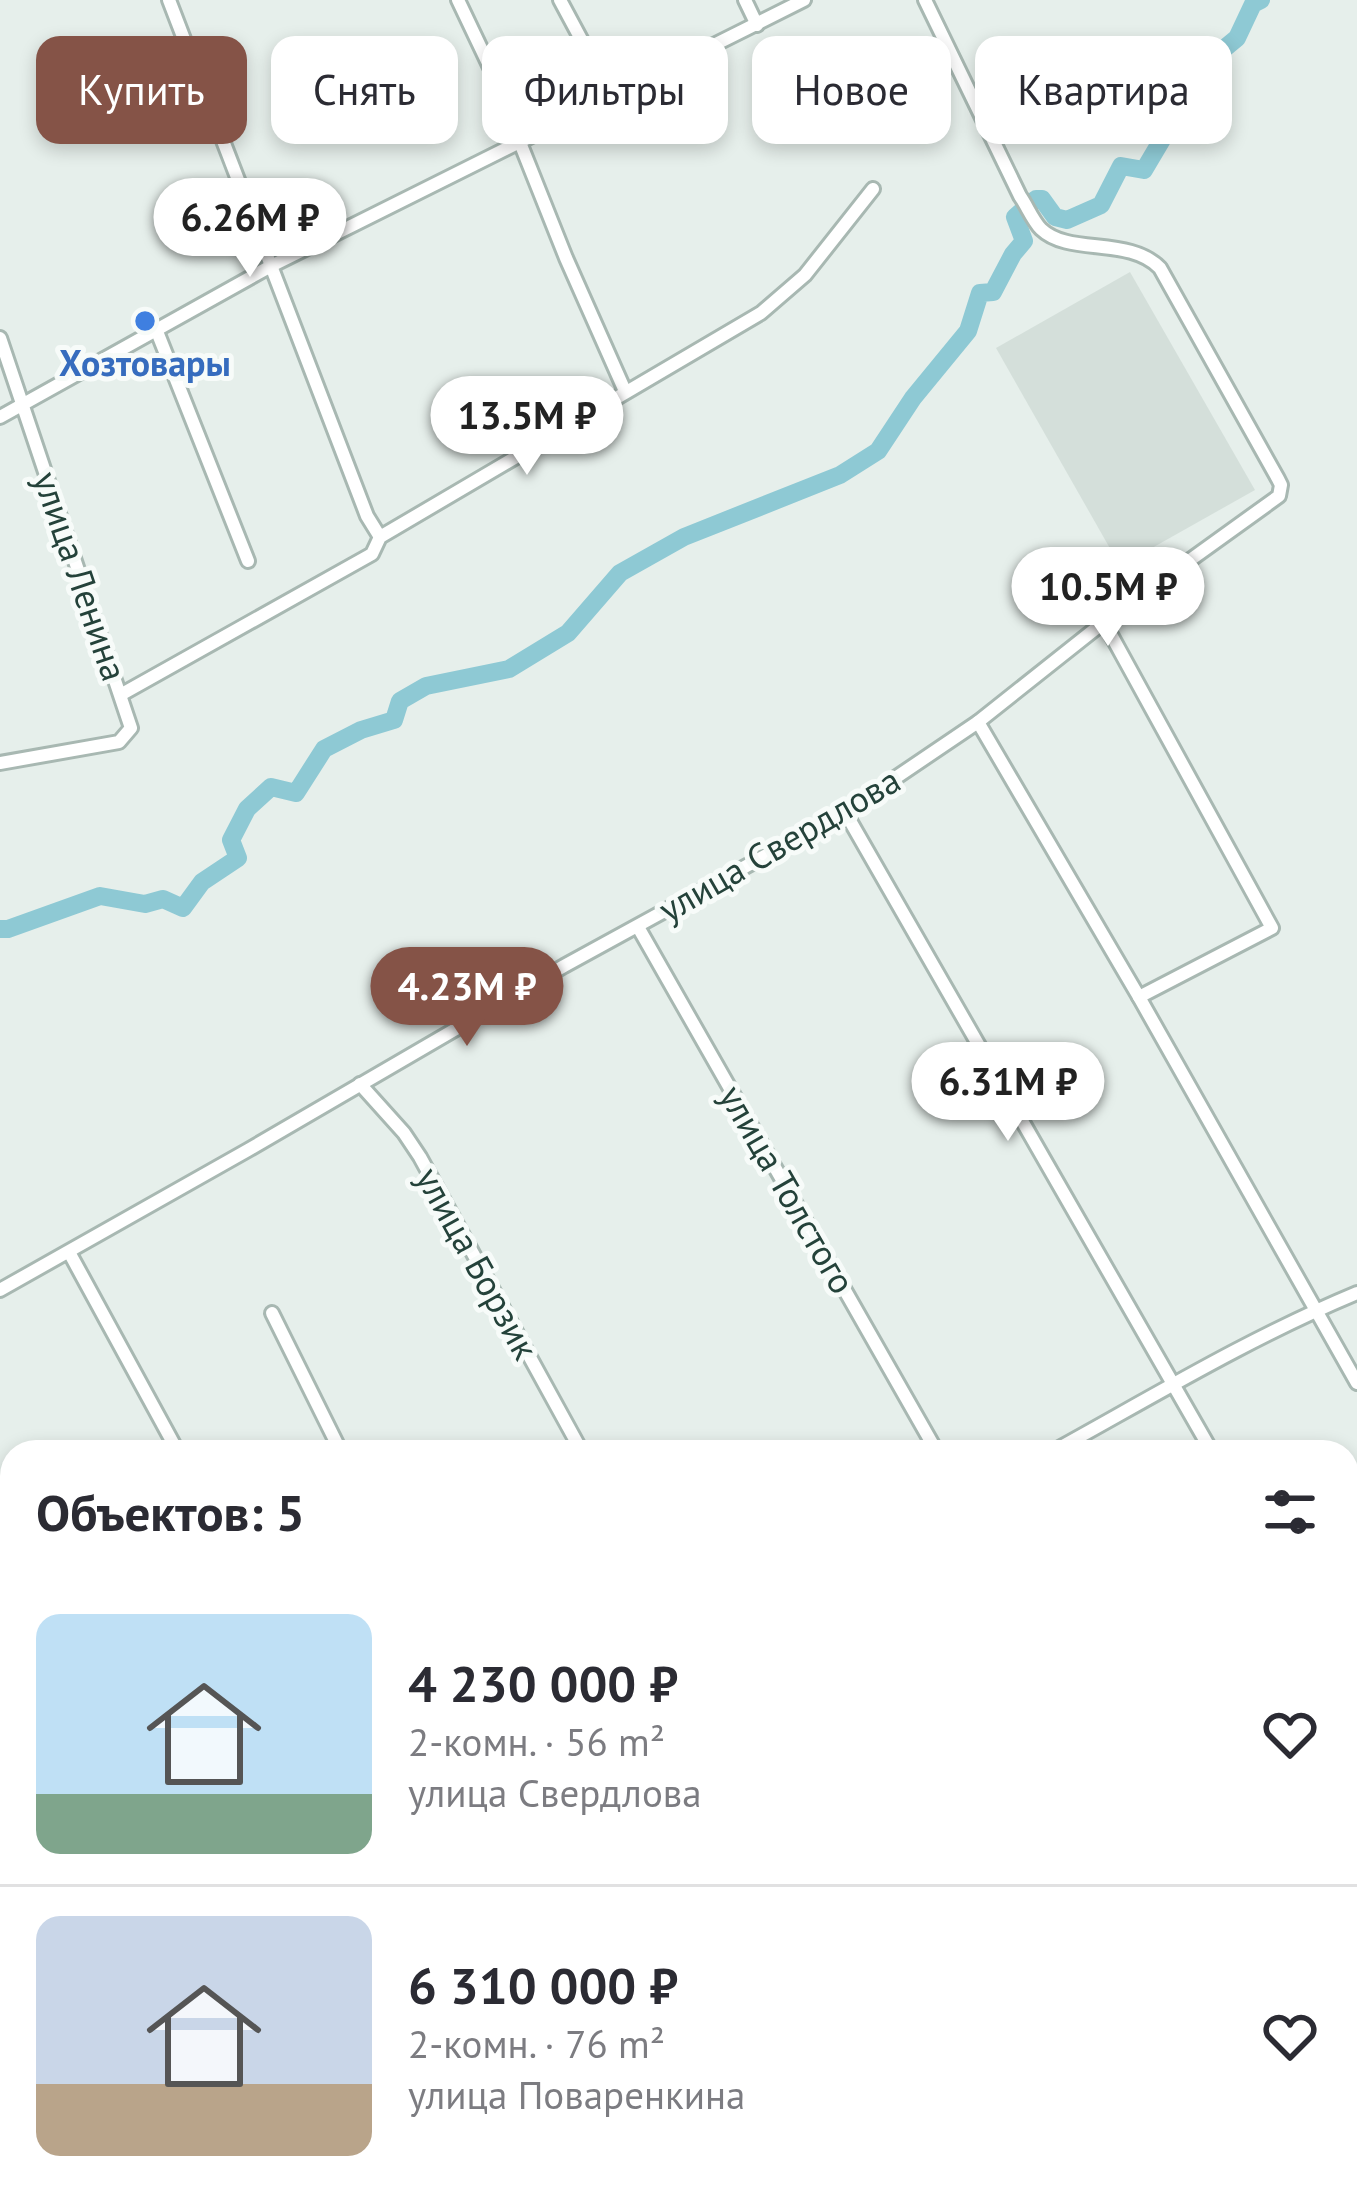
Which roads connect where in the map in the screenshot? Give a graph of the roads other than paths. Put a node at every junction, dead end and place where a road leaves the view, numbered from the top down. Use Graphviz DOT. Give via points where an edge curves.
graph roads {
  1 [pos="169,0"];
  2 [pos="458,0"];
  3 [pos="560,0"];
  4 [pos="745,0"];
  5 [pos="804,0"];
  6 [pos="926,0"];
  7 [pos="758,25"];
  8 [pos="579,36"];
  9 [pos="728,40"];
  10 [pos="482,51"];
  11 [pos="511,144"];
  12 [pos="521,144"];
  13 [pos="873,189"];
  14 [pos="271,266"];
  15 [pos="156,329"];
  16 [pos="0,338"];
  17 [pos="626,391"];
  18 [pos="21,404"];
  19 [pos="0,417"];
  20 [pos="380,537"];
  21 [pos="248,561"];
  22 [pos="1104,622"];
  23 [pos="122,694"];
  24 [pos="978,722"];
  25 [pos="0,763"];
  26 [pos="845,812"];
  27 [pos="638,927"];
  28 [pos="1139,997"];
  29 [pos="360,1084"];
  30 [pos="69,1252"];
  31 [pos="0,1289"];
  32 [pos="1357,1293"];
  33 [pos="1316,1311"];
  34 [pos="272,1313"];
  35 [pos="1357,1383"];
  36 [pos="1174,1385"];
  37 [pos="171,1440"];
  38 [pos="335,1440"];
  39 [pos="575,1440"];
  40 [pos="930,1440"];
  41 [pos="1074,1440"];
  42 [pos="1205,1440"];
  1 -- 14 [label="street"];
  2 -- 10 [label="street"];
  3 -- 8 [label="street"];
  4 -- 7 [label="street"];
  5 -- 7 [label="street"];
  6 -- 22 [label="street, улица Свердлова" via="1043,231 1139,252 1160,268 1281,485 1279,496"];
  7 -- 9 [label="street"];
  11 -- 14 [label="street"];
  12 -- 17 [label="street"];
  13 -- 17 [label="street" via="805,275 760,313"];
  14 -- 15 [label="street"];
  14 -- 20 [label="street"];
  15 -- 18 [label="street"];
  15 -- 21 [label="street"];
  16 -- 18 [label="street, улица Ленина"];
  17 -- 20 [label="street"];
  18 -- 19 [label="street"];
  18 -- 23 [label="street, улица Ленина"];
  20 -- 23 [label="street" via="372,554"];
  22 -- 24 [label="street, улица Свердлова"];
  22 -- 28 [label="street" via="1272,928"];
  23 -- 25 [label="street, улица Ленина" via="131,728 119,742"];
  24 -- 26 [label="street, улица Свердлова"];
  24 -- 28 [label="street"];
  26 -- 27 [label="street, улица Свердлова"];
  26 -- 36 [label="street"];
  27 -- 29 [label="street, улица Свердлова"];
  27 -- 40 [label="street, улица Толстого"];
  28 -- 33 [label="street"];
  29 -- 30 [label="street, улица Свердлова"];
  29 -- 39 [label="street, улица Борзик" via="420,1157"];
  30 -- 31 [label="street, улица Свердлова"];
  30 -- 37 [label="street"];
  32 -- 33 [label="street"];
  33 -- 35 [label="street"];
  33 -- 36 [label="street"];
  34 -- 38 [label="street"];
  36 -- 41 [label="street"];
  36 -- 42 [label="street"];
}
